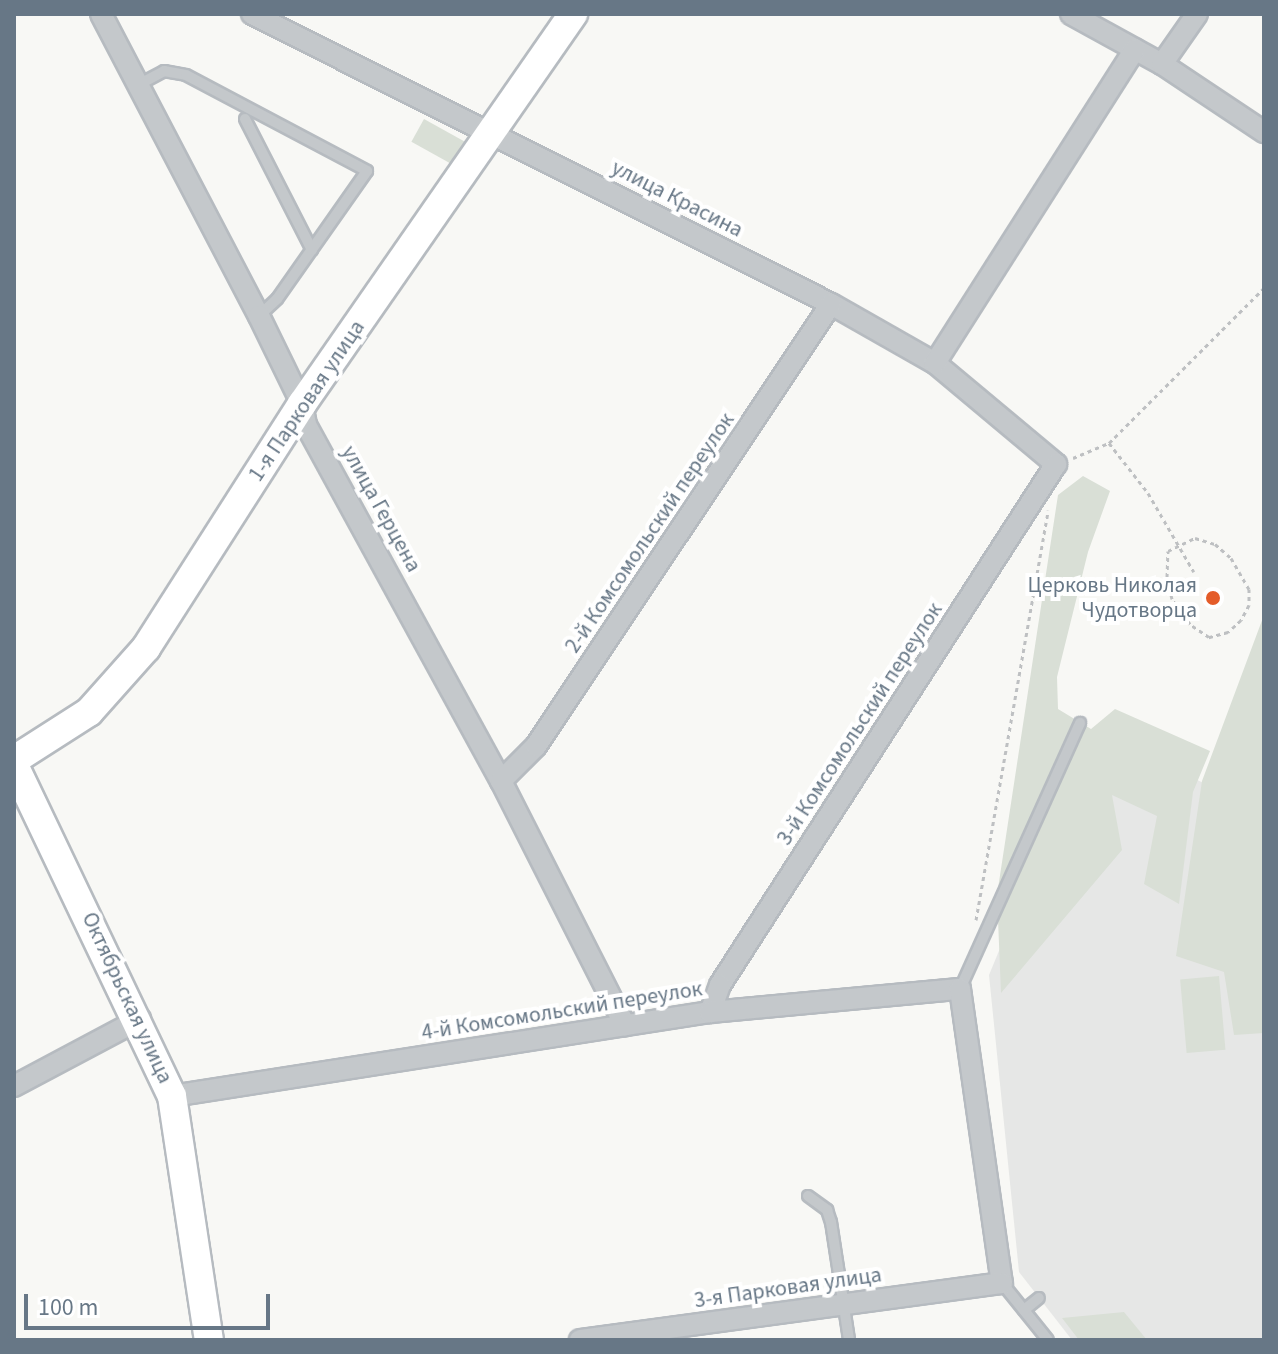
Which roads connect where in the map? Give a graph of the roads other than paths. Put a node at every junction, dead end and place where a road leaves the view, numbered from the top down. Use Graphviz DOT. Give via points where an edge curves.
graph roads {
  1 [pos="101,14"];
  2 [pos="252,14"];
  3 [pos="573,14"];
  4 [pos="1071,14"];
  5 [pos="1197,14"];
  6 [pos="1135,49"];
  7 [pos="1162,64"];
  8 [pos="136,86"];
  9 [pos="245,119"];
  10 [pos="1264,132"];
  11 [pos="494,133"];
  12 [pos="312,250"];
  13 [pos="831,304"];
  14 [pos="259,316"];
  15 [pos="935,363"];
  16 [pos="302,404"];
  17 [pos="1056,464"];
  18 [pos="1080,723"];
  19 [pos="14,762"];
  20 [pos="501,781"];
  21 [pos="960,989"];
  22 [pos="710,1012"];
  23 [pos="140,1019"];
  24 [pos="625,1025"];
  25 [pos="14,1086"];
  26 [pos="172,1096"];
  27 [pos="808,1196"];
  28 [pos="1002,1283"];
  29 [pos="1039,1298"];
  30 [pos="843,1306"];
  31 [pos="1024,1310"];
  32 [pos="206,1339"];
  33 [pos="580,1340"];
  34 [pos="849,1340"];
  35 [pos="1048,1340"];
  1 -- 8 [label="street, улица Герцена"];
  2 -- 11 [label="street, улица Красина"];
  3 -- 11 [label="street, 1-я Парковая улица"];
  4 -- 6 [label="street"];
  5 -- 7 [label="street"];
  6 -- 7 [label="street"];
  6 -- 15 [label="street"];
  7 -- 10 [label="street"];
  8 -- 12 [label="lane" via="164,71 186,75 367,171"];
  8 -- 14 [label="street, улица Герцена"];
  9 -- 12 [label="lane"];
  11 -- 13 [label="street, улица Красина"];
  11 -- 16 [label="street, 1-я Парковая улица"];
  12 -- 14 [label="lane"];
  13 -- 15 [label="street, улица Красина"];
  13 -- 20 [label="street, 2-й Комсомольский переулок" via="536,746"];
  14 -- 16 [label="street, улица Герцена"];
  15 -- 17 [label="street, улица Красина"];
  16 -- 19 [label="street, 1-я Парковая улица" via="146,648 117,684 67,729"];
  16 -- 20 [label="street, улица Герцена" via="306,425"];
  17 -- 22 [label="street, 3-й Комсомольский переулок" via="720,985"];
  18 -- 21 [label="lane"];
  19 -- 23 [label="street, Октябрьская улица"];
  20 -- 24 [label="street, улица Герцена"];
  21 -- 22 [label="street, 4-й Комсомольский переулок"];
  21 -- 28 [label="street"];
  22 -- 24 [label="street, 4-й Комсомольский переулок"];
  23 -- 25 [label="street"];
  23 -- 26 [label="street, Октябрьская улица"];
  24 -- 26 [label="street, 4-й Комсомольский переулок"];
  26 -- 32 [label="street, Октябрьская улица"];
  27 -- 30 [label="lane" via="827,1210 831,1222"];
  28 -- 30 [label="street, 3-я Парковая улица"];
  28 -- 31 [label="lane"];
  29 -- 31 [label="lane"];
  30 -- 33 [label="street, 3-я Парковая улица"];
  30 -- 34 [label="lane"];
  31 -- 35 [label="lane"];
}
